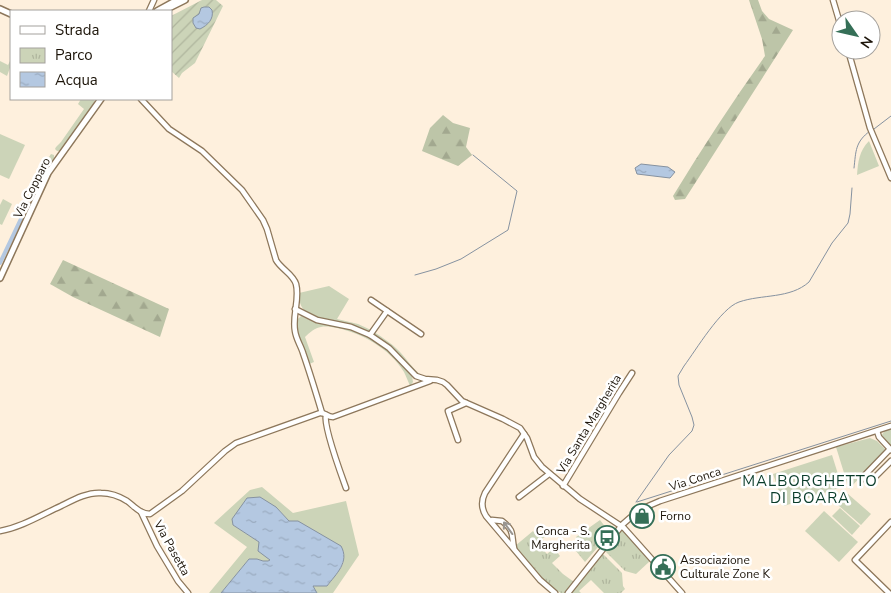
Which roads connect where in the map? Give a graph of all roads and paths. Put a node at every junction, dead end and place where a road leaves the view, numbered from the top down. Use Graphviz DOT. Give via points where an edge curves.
graph roads {
  1 [pos="176,0"];
  2 [pos="184,0"];
  3 [pos="159,10"];
  4 [pos="166,10"];
  5 [pos="851,60"];
  6 [pos="96,100"];
  7 [pos="100,100"];
  8 [pos="142,100"];
  9 [pos="90,113"];
  10 [pos="891,178"];
  11 [pos="0,278"];
  12 [pos="371,300"];
  13 [pos="296,309"];
  14 [pos="387,312"];
  15 [pos="421,334"];
  16 [pos="370,336"];
  17 [pos="632,373"];
  18 [pos="418,379"];
  19 [pos="436,380"];
  20 [pos="419,384"];
  21 [pos="410,388"];
  22 [pos="466,403"];
  23 [pos="324,414"];
  24 [pos="891,426"];
  25 [pos="877,431"];
  26 [pos="524,434"];
  27 [pos="458,440"];
  28 [pos="890,449"];
  29 [pos="891,461"];
  30 [pos="549,474"];
  31 [pos="563,486"];
  32 [pos="346,488"];
  33 [pos="519,497"];
  34 [pos="141,512"];
  35 [pos="489,519"];
  36 [pos="891,522"];
  37 [pos="621,526"];
  38 [pos="0,530"];
  39 [pos="515,549"];
  40 [pos="188,593"];
  41 [pos="555,593"];
  42 [pos="568,593"];
  43 [pos="682,593"];
  44 [pos="889,593"];
  1 -- 3 [label="main road"];
  2 -- 4 [label="main road"];
  5 -- 10 [label="street" via="870,128"];
  6 -- 9 [label="main road, Via Copparo"];
  7 -- 9 [label="main road, Via Copparo"];
  8 -- 13 [label="street" via="170,130 202,151 242,190 268,229 276,260 295,282"];
  9 -- 11 [label="main road, Via Copparo" via="48,173"];
  12 -- 14 [label="street"];
  13 -- 16 [label="street" via="317,320 351,327"];
  13 -- 23 [label="street" via="295,332"];
  14 -- 15 [label="street"];
  14 -- 16 [label="street"];
  16 -- 18 [label="street" via="390,348"];
  17 -- 31 [label="street, Via Santa Margherita"];
  18 -- 19 [label="street"];
  18 -- 20 [label="street"];
  18 -- 21 [label="street"];
  19 -- 20 [label="street"];
  19 -- 22 [label="street" via="447,385"];
  20 -- 21 [label="street"];
  21 -- 23 [label="street" via="333,417"];
  22 -- 26 [label="street" via="510,422"];
  22 -- 27 [label="street" via="448,411"];
  23 -- 32 [label="street"];
  23 -- 34 [label="street" via="232,445 172,499 150,514"];
  24 -- 25 [label="street, Via Conca"];
  25 -- 28 [label="street"];
  25 -- 37 [label="street, Via Conca" via="649,504"];
  26 -- 30 [label="street, Via Santa Margherita" via="534,457"];
  26 -- 35 [label="street" via="482,498 483,510"];
  28 -- 29 [label="street" via="863,477 870,483"];
  30 -- 31 [label="street, Via Santa Margherita"];
  30 -- 33 [label="street, Via Santa Margherita"];
  31 -- 37 [label="street, Via Santa Margherita"];
  34 -- 38 [label="street" via="118,496 98,493 82,496 26,523"];
  34 -- 40 [label="street, Via Pasetta" via="164,558"];
  35 -- 39 [label="street"];
  39 -- 35 [label="street, one-way" via="511,529 502,521"];
  36 -- 44 [label="street" via="855,560"];
  37 -- 42 [label="street, Via Conca"];
  37 -- 43 [label="street, Via Santa Margherita"];
  39 -- 41 [label="street"];
}
